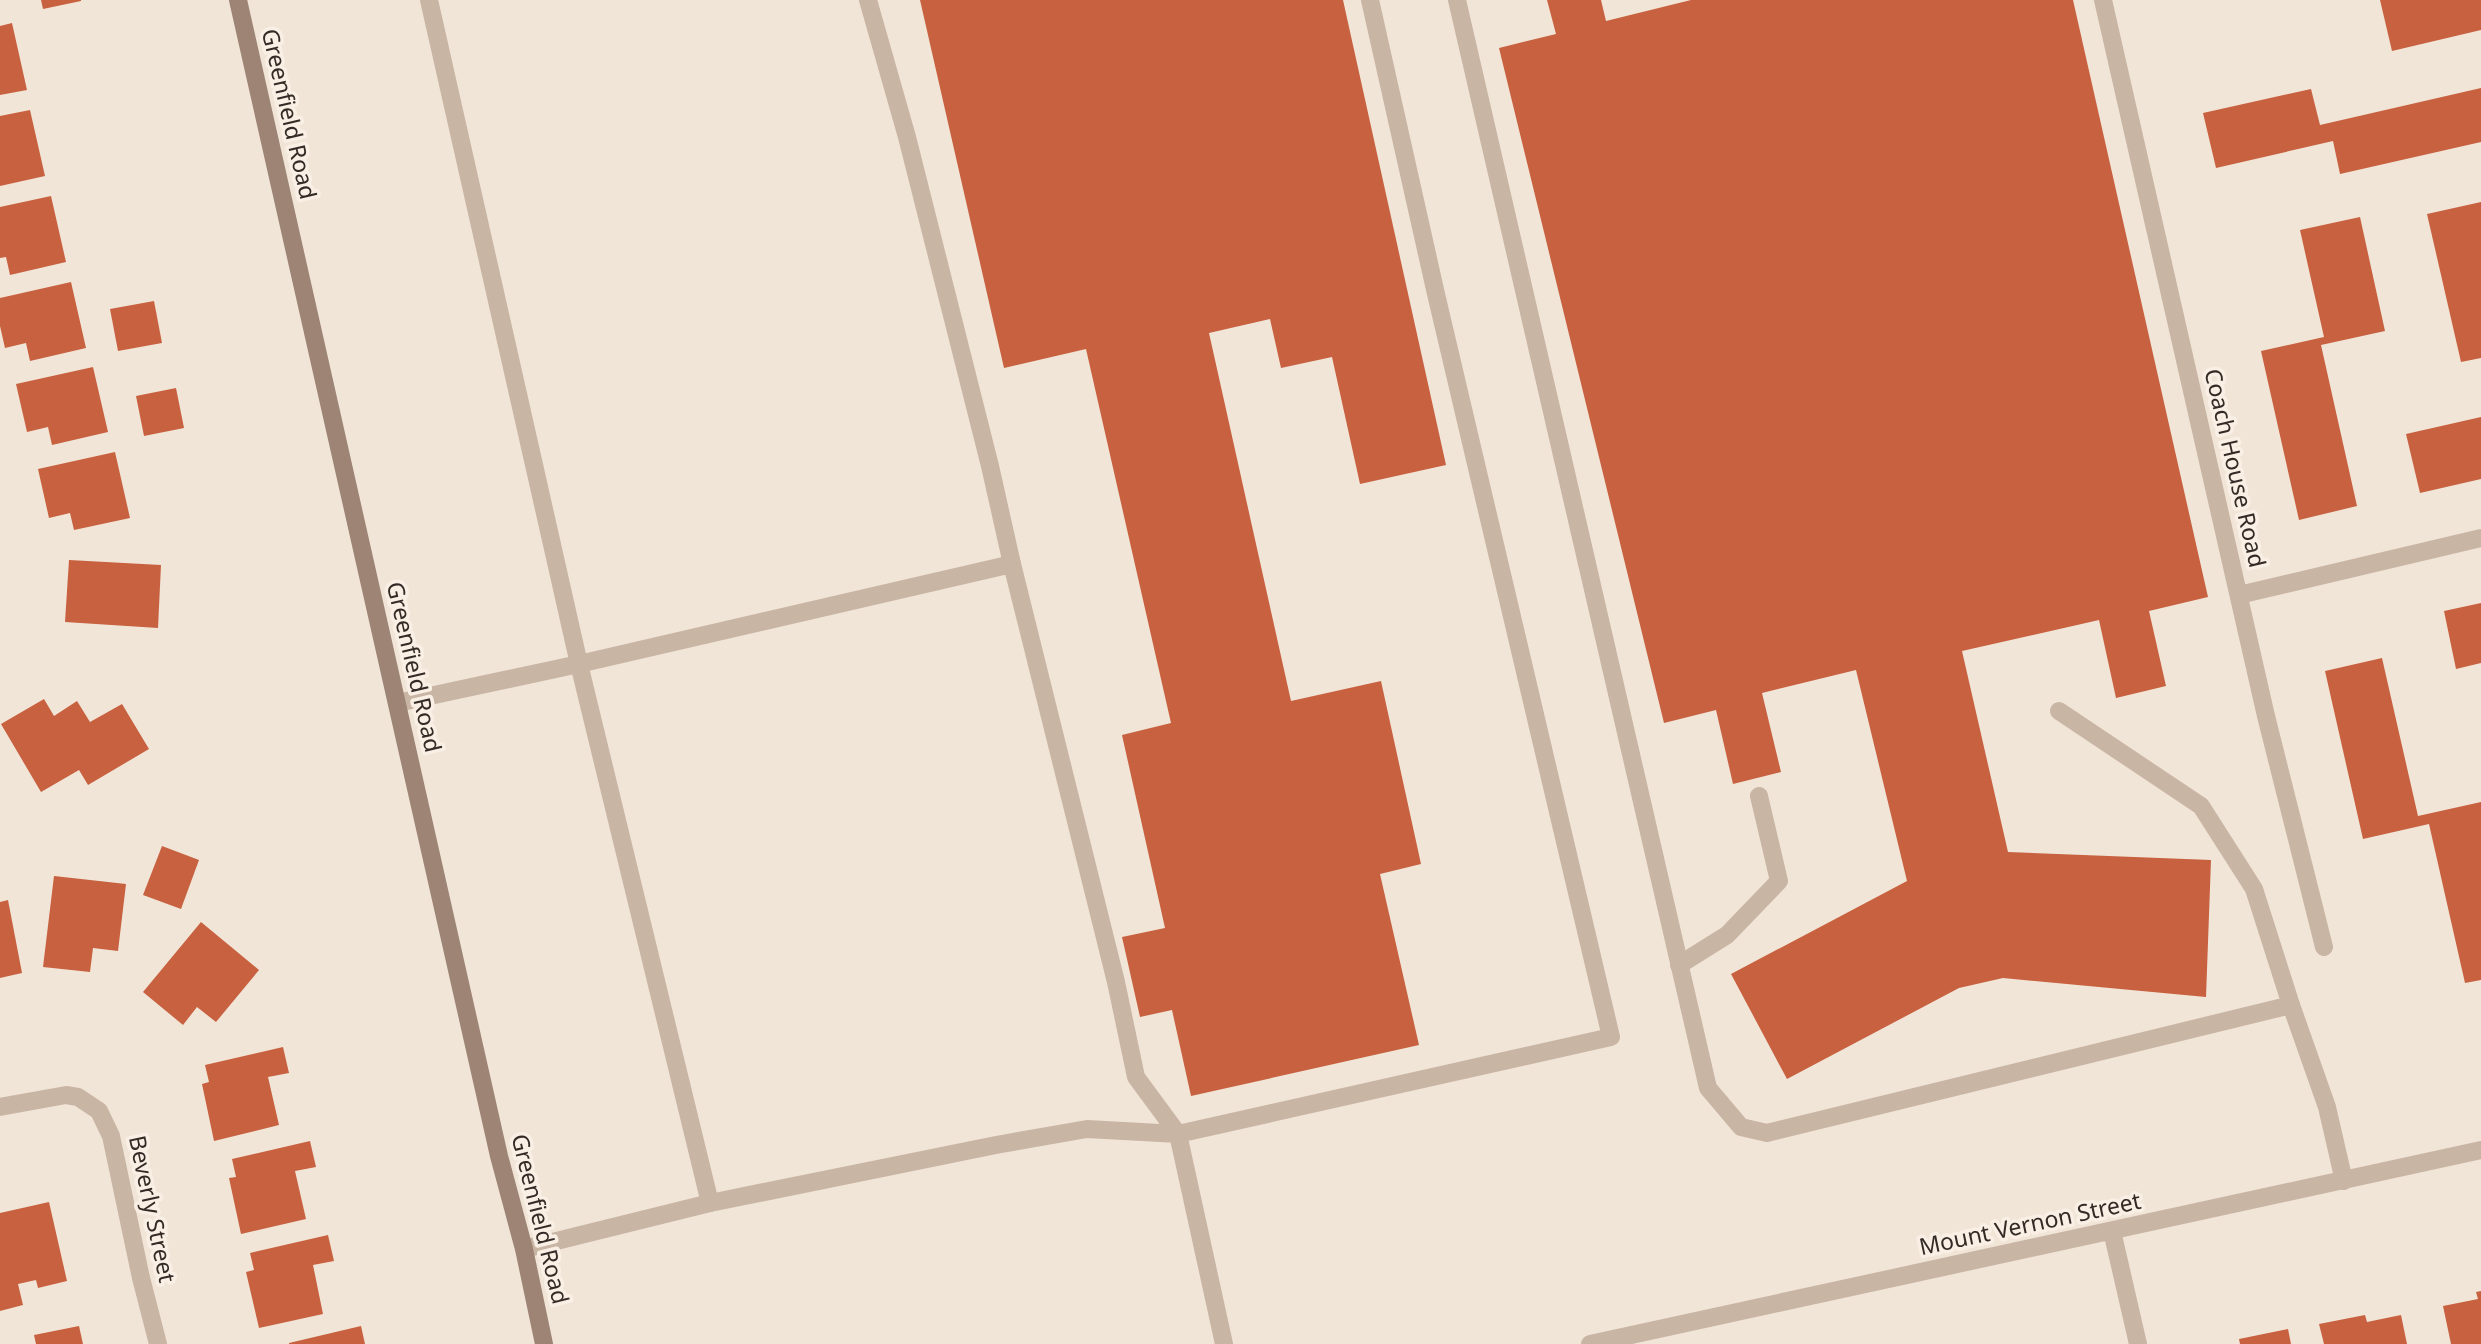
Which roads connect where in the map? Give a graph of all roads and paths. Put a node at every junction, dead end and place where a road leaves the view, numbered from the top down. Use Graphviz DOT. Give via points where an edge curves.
graph roads {
  1 [pos="238,0"];
  2 [pos="429,0"];
  3 [pos="869,0"];
  4 [pos="1370,0"];
  5 [pos="1457,0"];
  6 [pos="2103,0"];
  7 [pos="2481,538"];
  8 [pos="1012,564"];
  9 [pos="2239,595"];
  10 [pos="579,664"];
  11 [pos="397,703"];
  12 [pos="2059,711"];
  13 [pos="1759,796"];
  14 [pos="2324,947"];
  15 [pos="1679,965"];
  16 [pos="2291,1005"];
  17 [pos="0,1107"];
  18 [pos="1178,1135"];
  19 [pos="2481,1150"];
  20 [pos="2344,1181"];
  21 [pos="710,1203"];
  22 [pos="2112,1231"];
  23 [pos="524,1248"];
  24 [pos="158,1344"];
  25 [pos="544,1344"];
  26 [pos="1224,1344"];
  27 [pos="1590,1344"];
  28 [pos="2138,1344"];
  1 -- 11 [label="main road, Greenfield Road"];
  2 -- 10 [label="street"];
  3 -- 8 [label="street"];
  4 -- 18 [label="street" via="1611,1037"];
  5 -- 15 [label="street"];
  6 -- 9 [label="street, Coach House Road"];
  7 -- 9 [label="street"];
  8 -- 10 [label="street"];
  8 -- 18 [label="street" via="1136,1077"];
  9 -- 14 [label="street, Coach House Road"];
  10 -- 11 [label="street"];
  10 -- 21 [label="street"];
  11 -- 23 [label="main road, Greenfield Road"];
  12 -- 16 [label="street" via="2201,806 2254,889"];
  13 -- 15 [label="street" via="1779,881 1727,935"];
  15 -- 16 [label="street" via="1708,1088 1741,1127 1767,1133"];
  16 -- 20 [label="street" via="2328,1107"];
  17 -- 24 [label="street, Beverly Street" via="55,1095 78,1097 99,1111 109,1128"];
  18 -- 21 [label="street" via="1087,1129"];
  18 -- 26 [label="street"];
  19 -- 20 [label="street, Mount Vernon Street"];
  20 -- 22 [label="street, Mount Vernon Street"];
  21 -- 23 [label="street"];
  22 -- 27 [label="street, Mount Vernon Street"];
  22 -- 28 [label="street"];
  23 -- 25 [label="main road, Greenfield Road"];
}
